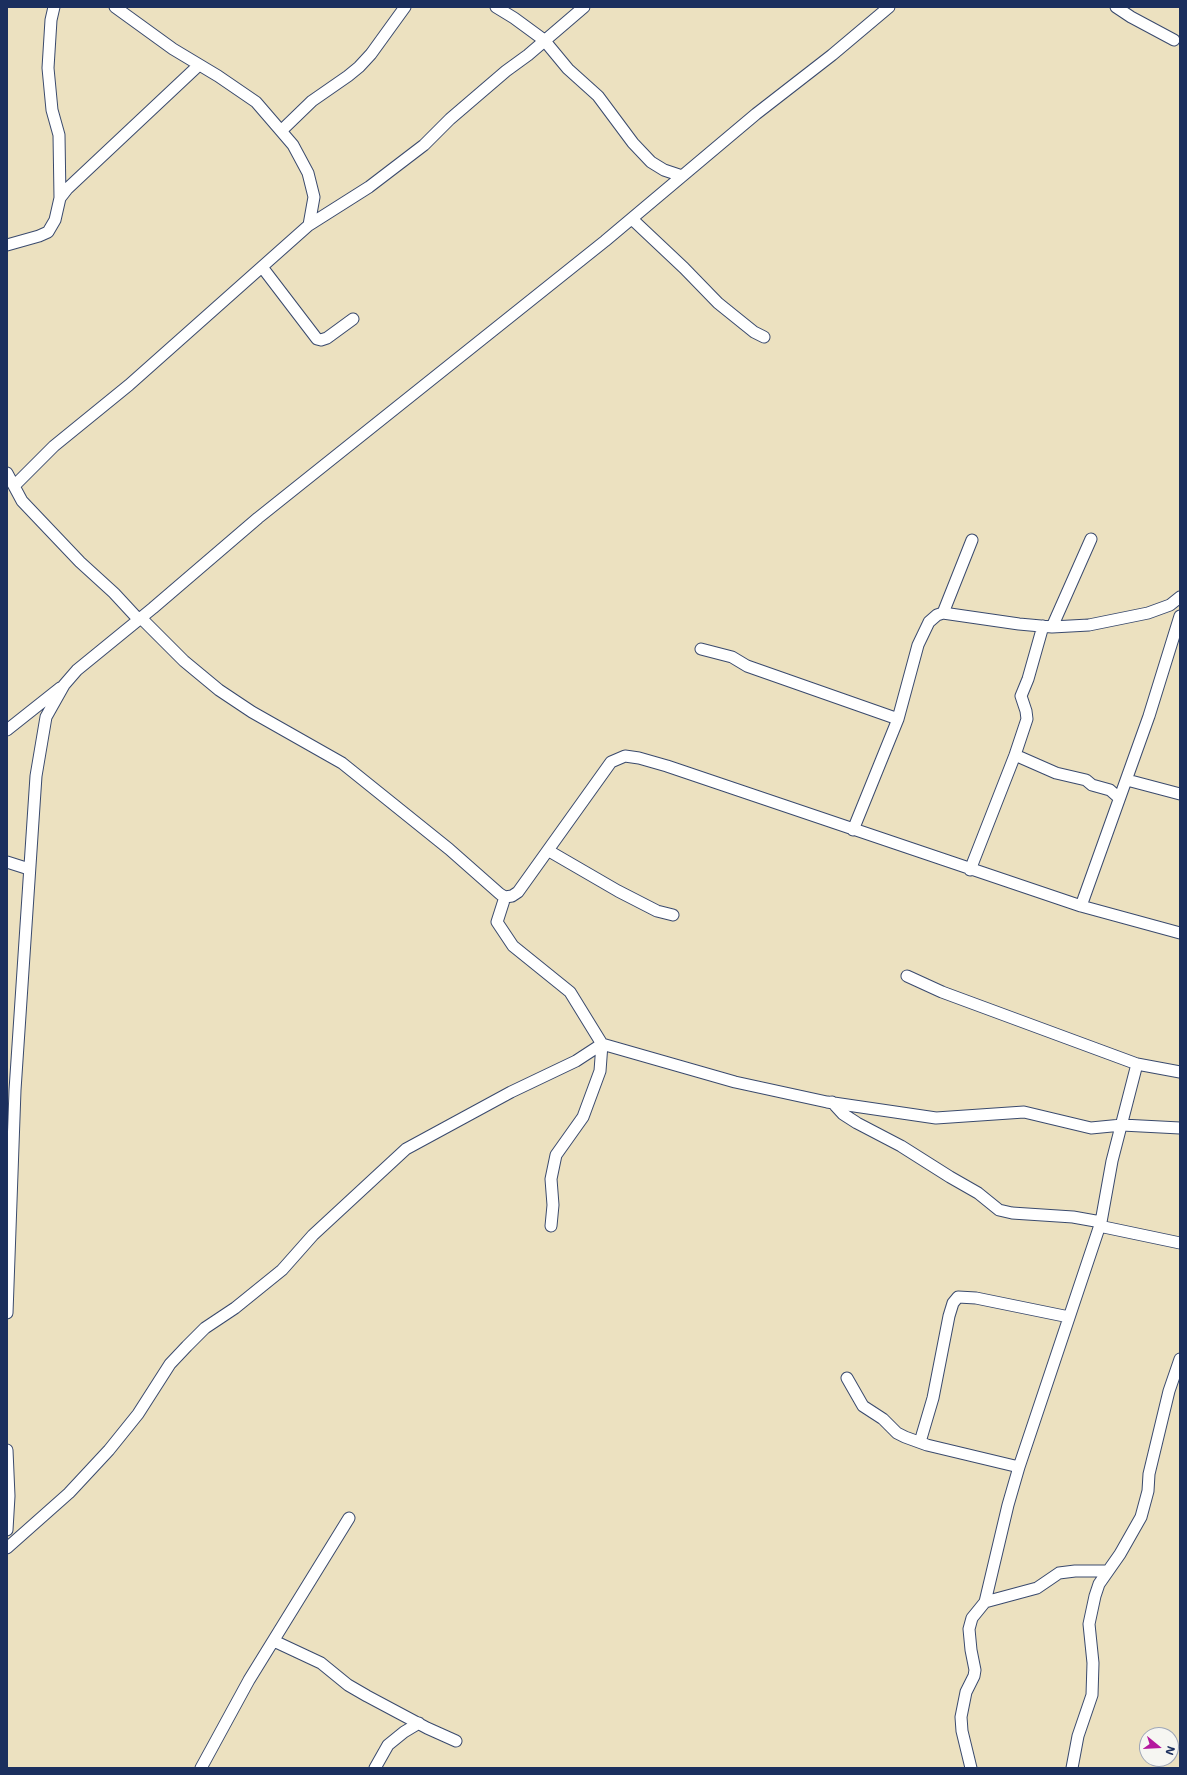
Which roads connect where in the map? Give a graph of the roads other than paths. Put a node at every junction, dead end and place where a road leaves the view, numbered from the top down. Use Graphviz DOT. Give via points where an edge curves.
graph roads {
  1 [pos="54,7"];
  2 [pos="115,7"];
  3 [pos="405,7"];
  4 [pos="496,7"];
  5 [pos="584,7"];
  6 [pos="889,7"];
  7 [pos="1116,7"];
  8 [pos="544,40"];
  9 [pos="1174,40"];
  10 [pos="199,65"];
  11 [pos="281,131"];
  12 [pos="682,176"];
  13 [pos="60,198"];
  14 [pos="632,219"];
  15 [pos="309,225"];
  16 [pos="7,245"];
  17 [pos="262,267"];
  18 [pos="353,319"];
  19 [pos="764,337"];
  20 [pos="7,473"];
  21 [pos="14,486"];
  22 [pos="1091,539"];
  23 [pos="972,540"];
  24 [pos="1180,597"];
  25 [pos="943,613"];
  26 [pos="1180,616"];
  27 [pos="140,619"];
  28 [pos="1047,626"];
  29 [pos="701,650"];
  30 [pos="64,685"];
  31 [pos="898,719"];
  32 [pos="7,730"];
  33 [pos="1015,755"];
  34 [pos="1127,780"];
  35 [pos="1180,794"];
  36 [pos="1119,798"];
  37 [pos="853,830"];
  38 [pos="549,851"];
  39 [pos="7,862"];
  40 [pos="29,869"];
  41 [pos="970,870"];
  42 [pos="505,897"];
  43 [pos="1082,906"];
  44 [pos="672,915"];
  45 [pos="1180,933"];
  46 [pos="907,976"];
  47 [pos="602,1044"];
  48 [pos="1137,1064"];
  49 [pos="1180,1072"];
  50 [pos="832,1102"];
  51 [pos="1122,1125"];
  52 [pos="1180,1128"];
  53 [pos="1100,1224"];
  54 [pos="551,1226"];
  55 [pos="1180,1242"];
  56 [pos="7,1313"];
  57 [pos="1069,1317"];
  58 [pos="1180,1359"];
  59 [pos="847,1378"];
  60 [pos="920,1442"];
  61 [pos="7,1450"];
  62 [pos="1019,1467"];
  63 [pos="350,1518"];
  64 [pos="7,1530"];
  65 [pos="7,1548"];
  66 [pos="1108,1571"];
  67 [pos="985,1602"];
  68 [pos="274,1641"];
  69 [pos="419,1723"];
  70 [pos="456,1741"];
  71 [pos="201,1768"];
  72 [pos="375,1768"];
  73 [pos="972,1768"];
  74 [pos="1072,1768"];
  1 -- 13 [label="street" via="48,68 52,110 59,135"];
  2 -- 10 [label="street" via="173,50"];
  3 -- 11 [label="street" via="372,54 348,76 312,101"];
  4 -- 8 [label="street"];
  5 -- 8 [label="street"];
  6 -- 12 [label="street"];
  7 -- 9 [label="street"];
  8 -- 12 [label="street" via="568,69 598,96 633,143 651,162"];
  8 -- 15 [label="street" via="450,119 424,145 369,186"];
  10 -- 11 [label="street" via="256,102"];
  10 -- 13 [label="street" via="66,189"];
  11 -- 15 [label="street" via="308,173 314,197"];
  12 -- 14 [label="street"];
  13 -- 16 [label="street" via="55,220 48,232"];
  14 -- 19 [label="street" via="718,303"];
  14 -- 27 [label="street" via="258,518"];
  15 -- 17 [label="street"];
  17 -- 18 [label="street" via="317,339 327,338"];
  17 -- 21 [label="street" via="134,381 54,446"];
  20 -- 21 [label="street"];
  21 -- 27 [label="street" via="22,501 80,562"];
  22 -- 28 [label="street"];
  23 -- 25 [label="street"];
  24 -- 28 [label="street" via="1170,605 1148,613 1089,625"];
  25 -- 28 [label="street"];
  25 -- 31 [label="street" via="929,622 918,645"];
  26 -- 34 [label="street"];
  27 -- 30 [label="street" via="77,670"];
  27 -- 42 [label="street" via="184,661 220,690 252,712 342,763"];
  28 -- 33 [label="street" via="1021,696 1027,719"];
  29 -- 31 [label="street" via="732,657 747,666"];
  30 -- 32 [label="street"];
  30 -- 40 [label="street" via="46,717 36,776"];
  31 -- 37 [label="street"];
  33 -- 36 [label="street" via="1056,773 1086,780 1092,785 1110,790"];
  33 -- 41 [label="street"];
  34 -- 35 [label="street"];
  34 -- 36 [label="street"];
  36 -- 43 [label="street"];
  37 -- 38 [label="street" via="667,766 625,756 611,762"];
  37 -- 41 [label="street"];
  38 -- 42 [label="street" via="518,892"];
  38 -- 44 [label="street" via="618,892"];
  39 -- 40 [label="street"];
  40 -- 56 [label="street" via="15,1090"];
  41 -- 43 [label="street"];
  42 -- 47 [label="street" via="497,922 513,946 570,992"];
  43 -- 45 [label="street"];
  46 -- 48 [label="street" via="942,992"];
  47 -- 50 [label="street" via="735,1082"];
  47 -- 54 [label="street" via="600,1071 583,1117 556,1155 551,1179"];
  47 -- 65 [label="street" via="576,1061 511,1092 406,1149 313,1235 282,1270 206,1328 187,1346 170,1364 138,1414 108,1450 69,1493"];
  48 -- 49 [label="street"];
  48 -- 51 [label="street"];
  50 -- 51 [label="street" via="936,1118 1024,1112 1091,1128"];
  50 -- 53 [label="street" via="843,1114 978,1193 999,1210 1073,1217"];
  51 -- 52 [label="street"];
  51 -- 53 [label="street"];
  53 -- 55 [label="street"];
  53 -- 57 [label="street"];
  57 -- 60 [label="street" via="976,1298 958,1297 949,1316 933,1398"];
  57 -- 62 [label="street"];
  58 -- 66 [label="street" via="1169,1391 1141,1516"];
  59 -- 60 [label="street" via="865,1408 905,1437"];
  60 -- 62 [label="street"];
  61 -- 64 [label="street" via="10,1496"];
  62 -- 67 [label="street"];
  63 -- 68 [label="street"];
  66 -- 67 [label="street" via="1059,1573 1037,1588"];
  66 -- 74 [label="street" via="1099,1584 1089,1624 1093,1663 1092,1695 1078,1736"];
  67 -- 73 [label="street" via="972,1618 969,1629 975,1670 966,1692 961,1717"];
  68 -- 69 [label="street" via="321,1663 348,1685"];
  68 -- 71 [label="street" via="248,1680"];
  69 -- 70 [label="street"];
  69 -- 72 [label="street" via="388,1746"];
}
